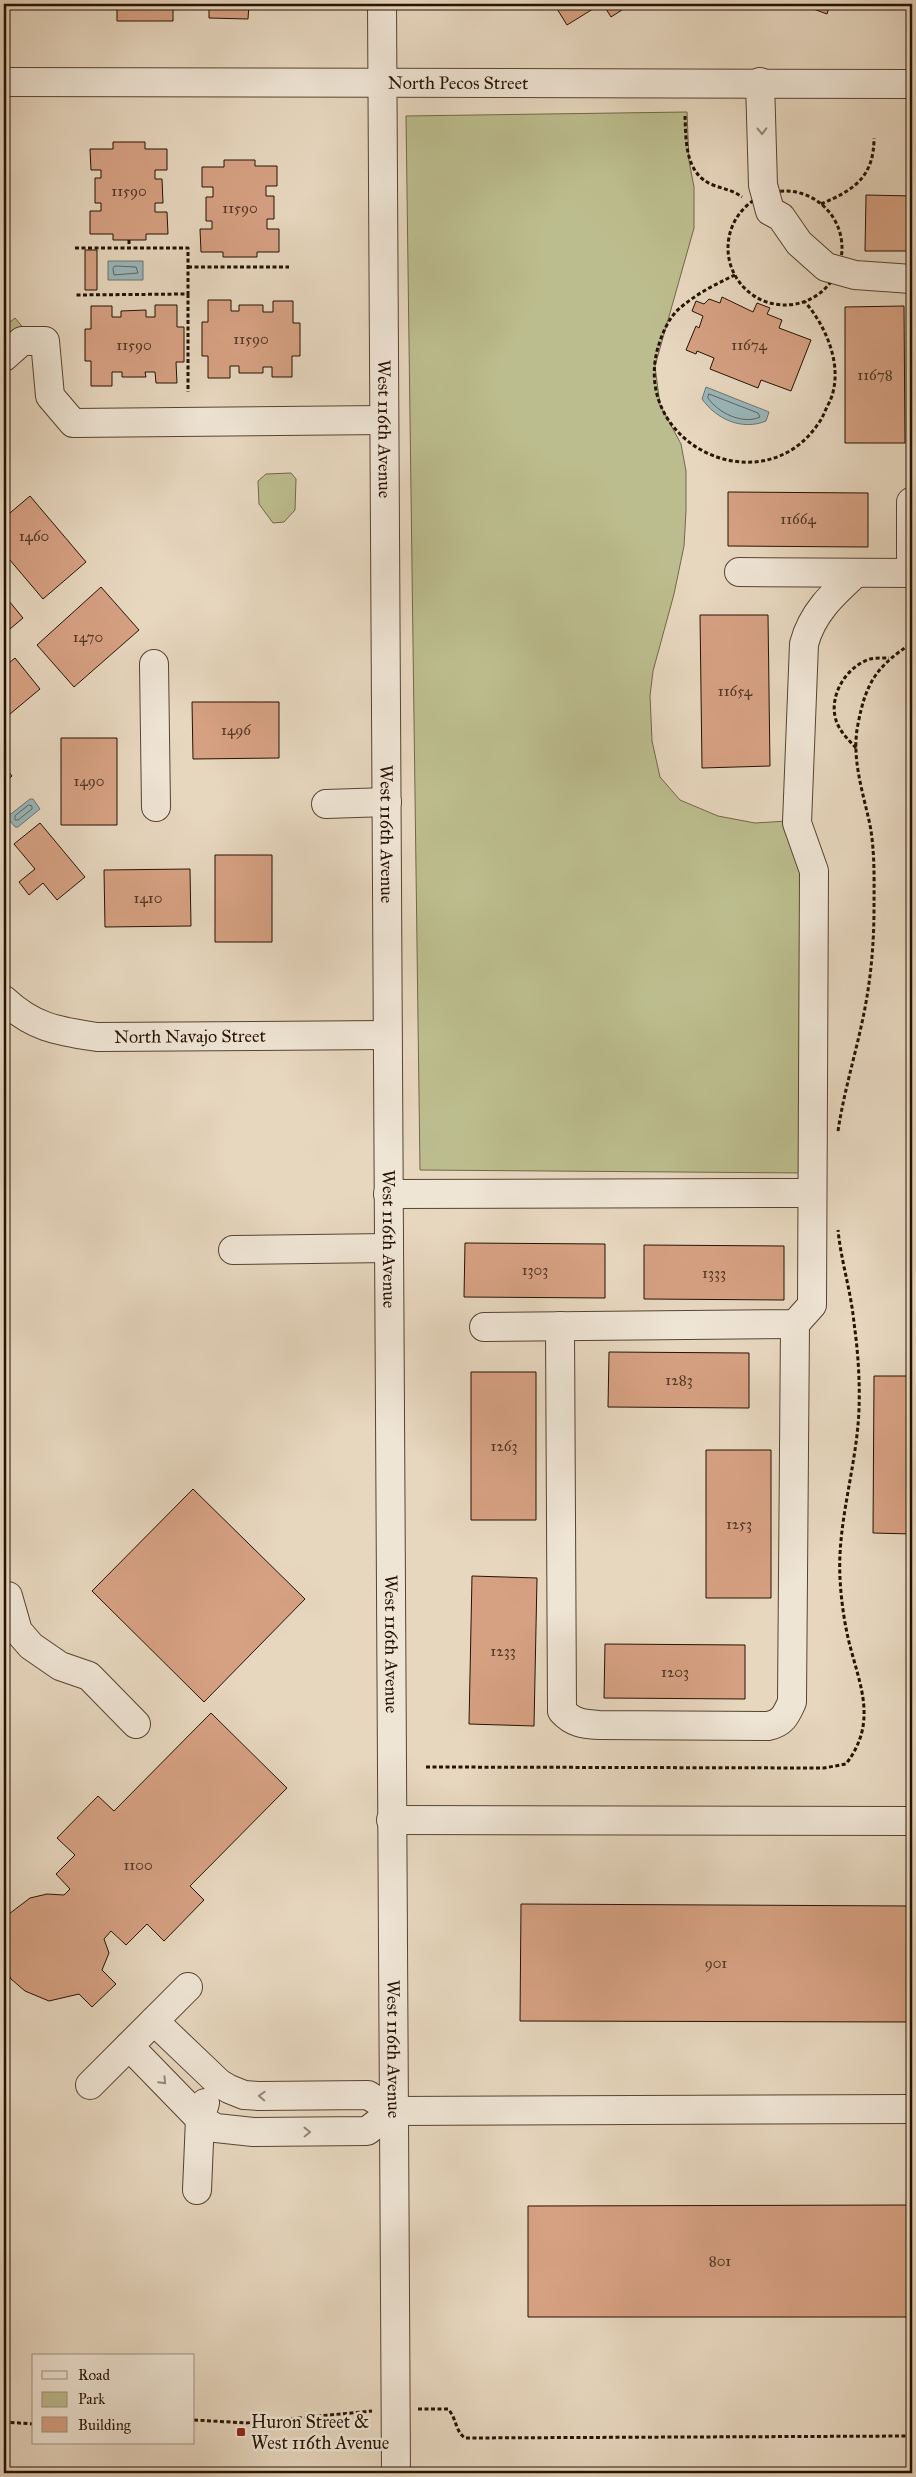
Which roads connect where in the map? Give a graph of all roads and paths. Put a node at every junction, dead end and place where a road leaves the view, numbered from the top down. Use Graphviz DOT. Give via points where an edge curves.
graph roads {
  1 [pos="382,4"];
  2 [pos="4,82"];
  3 [pos="381,82"];
  4 [pos="770,82"];
  5 [pos="912,84"];
  6 [pos="685,116"];
  7 [pos="874,138"];
  8 [pos="749,204"];
  9 [pos="821,204"];
  10 [pos="129,240"];
  11 [pos="75,248"];
  12 [pos="129,248"];
  13 [pos="188,266"];
  14 [pos="290,267"];
  15 [pos="735,275"];
  16 [pos="912,279"];
  17 [pos="188,294"];
  18 [pos="75,295"];
  19 [pos="805,302"];
  20 [pos="13,349"];
  21 [pos="188,392"];
  22 [pos="384,420"];
  23 [pos="911,502"];
  24 [pos="739,572"];
  25 [pos="856,573"];
  26 [pos="912,573"];
  27 [pos="889,658"];
  28 [pos="154,664"];
  29 [pos="857,748"];
  30 [pos="386,802"];
  31 [pos="326,804"];
  32 [pos="156,807"];
  33 [pos="4,1000"];
  34 [pos="386,1035"];
  35 [pos="812,1193"];
  36 [pos="388,1194"];
  37 [pos="388,1248"];
  38 [pos="233,1250"];
  39 [pos="795,1324"];
  40 [pos="560,1326"];
  41 [pos="484,1327"];
  42 [pos="8,1596"];
  43 [pos="136,1724"];
  44 [pos="392,1820"];
  45 [pos="912,1821"];
  46 [pos="188,1987"];
  47 [pos="154,2021"];
  48 [pos="129,2046"];
  49 [pos="90,2085"];
  50 [pos="223,2086"];
  51 [pos="912,2109"];
  52 [pos="393,2111"];
  53 [pos="200,2119"];
  54 [pos="197,2190"];
  55 [pos="396,2409"];
  56 [pos="195,2420"];
  57 [pos="4,2422"];
  58 [pos="32,2424"];
  59 [pos="912,2436"];
  60 [pos="396,2473"];
  1 -- 3 [label="street, West 116th Avenue"];
  2 -- 3 [label="street, North Pecos Street"];
  3 -- 4 [label="street, North Pecos Street"];
  3 -- 22 [label="street, West 116th Avenue"];
  4 -- 5 [label="street, North Pecos Street"];
  4 -- 16 [label="street" via="763,185 770,211 781,218 799,243 826,267 855,275"];
  6 -- 8 [label="path" via="692,167 701,178 733,191"];
  7 -- 9 [label="path" via="873,156 862,178 849,190"];
  10 -- 12 [label="path"];
  11 -- 12 [label="path"];
  12 -- 13 [label="path" via="188,248"];
  13 -- 14 [label="path"];
  13 -- 17 [label="path"];
  15 -- 19 [label="path" via="704,290 678,309 661,335 654,366 657,397 671,425 693,447 719,459 746,463 774,458 799,444 818,424 831,398 834,370 830,342 818,317"];
  17 -- 18 [label="path"];
  17 -- 21 [label="path"];
  20 -- 22 [label="street" via="45,341 50,396 73,423"];
  22 -- 30 [label="street, West 116th Avenue"];
  23 -- 26 [label="street"];
  24 -- 25 [label="street"];
  25 -- 26 [label="street"];
  25 -- 35 [label="street" via="820,609 807,630 804,644 797,823 814,871"];
  27 -- 29 [label="path" via="870,659 853,669 841,683 836,698 836,722 843,735"];
  28 -- 32 [label="street"];
  30 -- 31 [label="street"];
  30 -- 34 [label="street, West 116th Avenue"];
  33 -- 34 [label="street, North Navajo Street" via="18,1014 38,1025 97,1037"];
  34 -- 36 [label="street, West 116th Avenue"];
  35 -- 36 [label="street"];
  35 -- 39 [label="street" via="812,1305"];
  36 -- 37 [label="street, West 116th Avenue"];
  37 -- 38 [label="street"];
  37 -- 44 [label="street, West 116th Avenue"];
  39 -- 40 [label="street"];
  39 -- 40 [label="street" via="792,1702 782,1720 768,1726 599,1725 578,1723 562,1711"];
  40 -- 41 [label="street"];
  42 -- 43 [label="street" via="18,1631 31,1646 60,1666 89,1676"];
  44 -- 45 [label="street"];
  44 -- 52 [label="street, West 116th Avenue"];
  46 -- 47 [label="street"];
  47 -- 48 [label="street"];
  47 -- 50 [label="street"];
  48 -- 49 [label="street"];
  48 -- 53 [label="street, one-way"];
  52 -- 50 [label="street, one-way" via="368,2095 259,2096 244,2095"];
  50 -- 53 [label="street" via="206,2100"];
  51 -- 52 [label="street"];
  53 -- 52 [label="street, one-way" via="216,2128 254,2132 367,2131"];
  52 -- 55 [label="street, West 116th Avenue"];
  53 -- 54 [label="street"];
  55 -- 56 [label="path" via="246,2423"];
  55 -- 59 [label="path" via="448,2410 454,2415 458,2433 465,2438"];
  55 -- 60 [label="street, West 116th Avenue"];
  57 -- 58 [label="path"];
}
